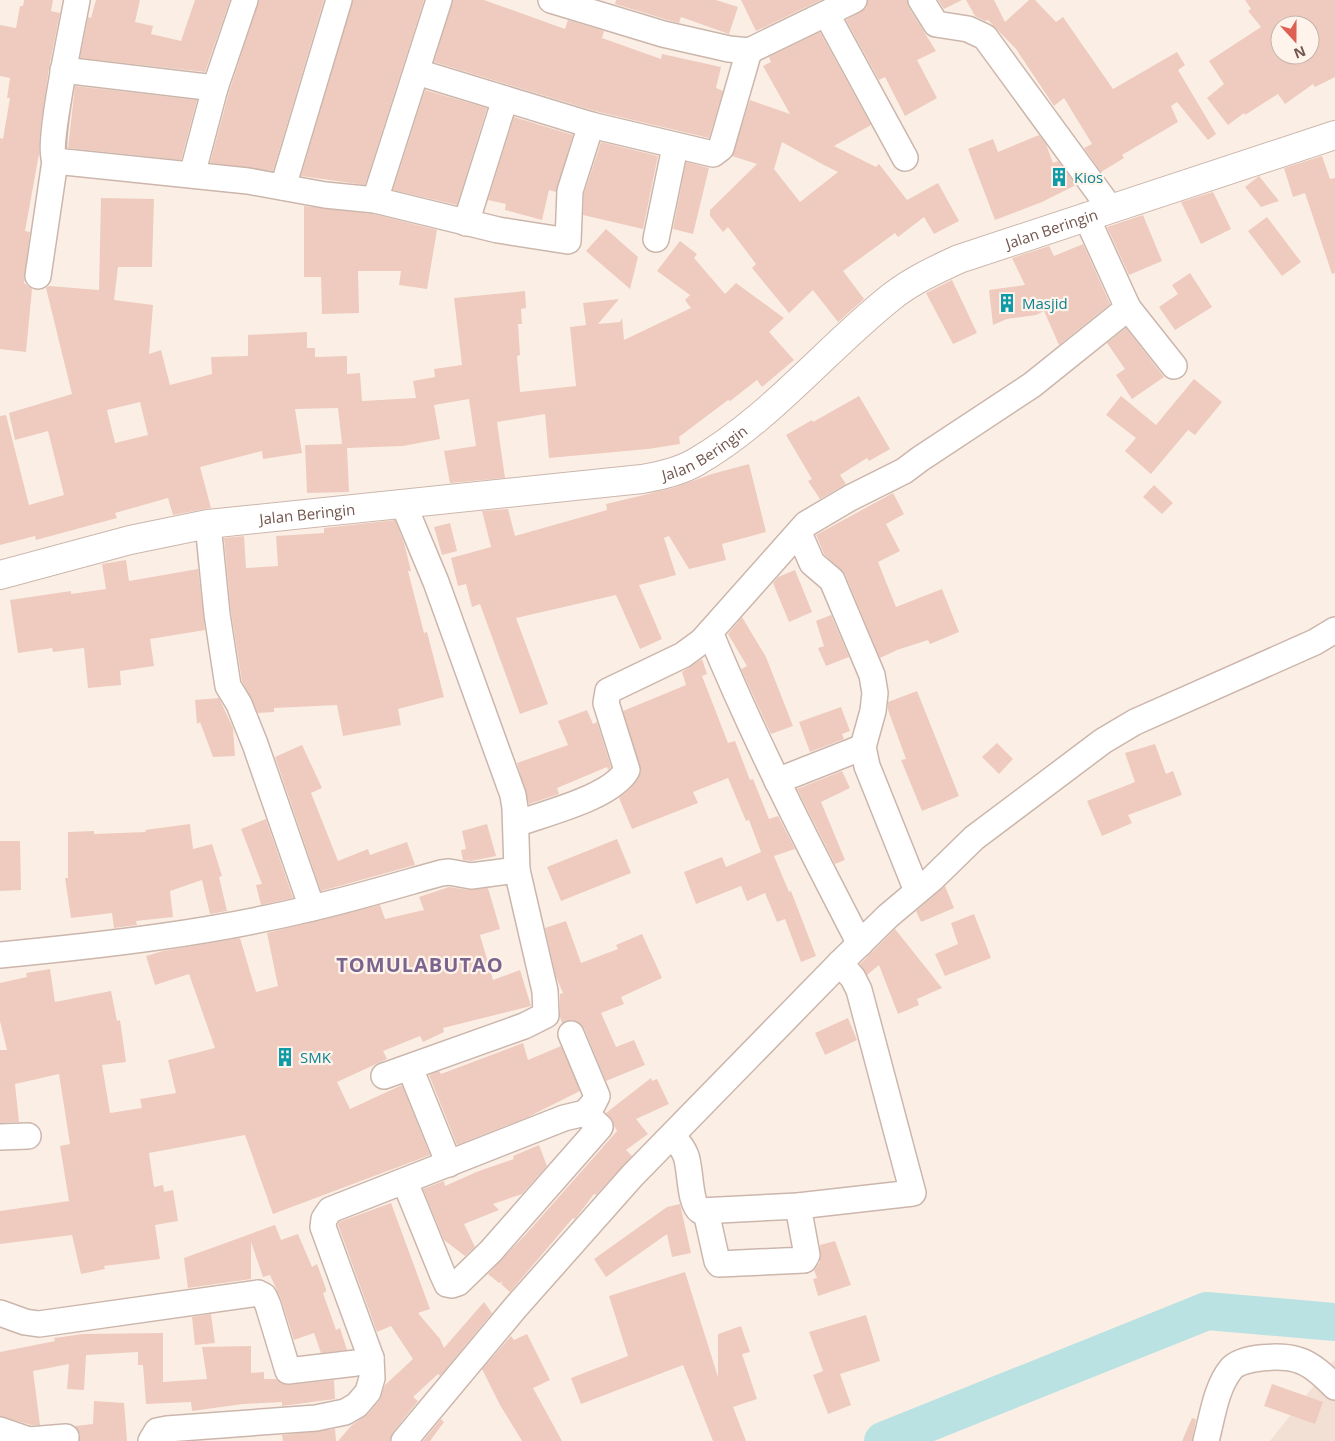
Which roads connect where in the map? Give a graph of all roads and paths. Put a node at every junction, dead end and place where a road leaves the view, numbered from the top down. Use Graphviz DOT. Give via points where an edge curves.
graph roads {
  1 [pos="77,0"];
  2 [pos="245,0"];
  3 [pos="339,0"];
  4 [pos="439,0"];
  5 [pos="551,0"];
  6 [pos="854,0"];
  7 [pos="921,0"];
  8 [pos="615,9"];
  9 [pos="827,15"];
  10 [pos="749,51"];
  11 [pos="63,70"];
  12 [pos="417,72"];
  13 [pos="215,88"];
  14 [pos="505,99"];
  15 [pos="592,125"];
  16 [pos="1335,135"];
  17 [pos="675,147"];
  18 [pos="905,158"];
  19 [pos="54,161"];
  20 [pos="192,175"];
  21 [pos="283,186"];
  22 [pos="375,200"];
  23 [pos="1098,212"];
  24 [pos="466,222"];
  25 [pos="656,239"];
  26 [pos="38,276"];
  27 [pos="1128,308"];
  28 [pos="1174,366"];
  29 [pos="403,503"];
  30 [pos="208,524"];
  31 [pos="799,533"];
  32 [pos="0,575"];
  33 [pos="1335,630"];
  34 [pos="710,632"];
  35 [pos="863,747"];
  36 [pos="777,781"];
  37 [pos="516,824"];
  38 [pos="516,870"];
  39 [pos="917,891"];
  40 [pos="312,908"];
  41 [pos="860,944"];
  42 [pos="0,955"];
  43 [pos="840,963"];
  44 [pos="571,1034"];
  45 [pos="410,1068"];
  46 [pos="384,1076"];
  47 [pos="585,1112"];
  48 [pos="28,1136"];
  49 [pos="672,1136"];
  50 [pos="0,1137"];
  51 [pos="449,1164"];
  52 [pos="405,1182"];
  53 [pos="798,1206"];
  54 [pos="706,1212"];
  55 [pos="0,1313"];
  56 [pos="371,1358"];
  57 [pos="1335,1387"];
  58 [pos="0,1430"];
  59 [pos="245,1432"];
  60 [pos="66,1437"];
  61 [pos="151,1441"];
  62 [pos="404,1441"];
  63 [pos="1206,1441"];
  1 -- 11 [label="street"];
  2 -- 13 [label="street"];
  3 -- 21 [label="street"];
  4 -- 12 [label="street"];
  5 -- 8 [label="street"];
  6 -- 9 [label="street"];
  7 -- 23 [label="street" via="936,24 968,29 985,37"];
  8 -- 10 [label="street" via="707,45"];
  9 -- 10 [label="street"];
  9 -- 18 [label="street"];
  10 -- 17 [label="street" via="721,148 713,154"];
  11 -- 13 [label="street"];
  11 -- 19 [label="street"];
  12 -- 14 [label="street"];
  12 -- 22 [label="street"];
  13 -- 20 [label="street"];
  14 -- 15 [label="street"];
  14 -- 24 [label="street"];
  15 -- 17 [label="street"];
  15 -- 24 [label="street" via="570,190 568,240"];
  16 -- 23 [label="street, Jalan Beringin"];
  17 -- 25 [label="street"];
  19 -- 20 [label="street"];
  19 -- 26 [label="street"];
  20 -- 21 [label="street"];
  21 -- 22 [label="street" via="325,195"];
  22 -- 24 [label="street"];
  23 -- 27 [label="street"];
  23 -- 29 [label="street, Jalan Beringin" via="959,259 920,277 891,297 760,415 717,448 674,472 642,479"];
  27 -- 28 [label="street"];
  27 -- 31 [label="street" via="1032,385 904,471 820,514"];
  29 -- 30 [label="street, Jalan Beringin"];
  29 -- 37 [label="street" via="436,582 513,795"];
  30 -- 32 [label="street, Jalan Beringin" via="130,540"];
  30 -- 40 [label="street" via="228,686 253,739"];
  31 -- 34 [label="street"];
  31 -- 35 [label="street" via="812,563 832,580 872,675 874,711"];
  33 -- 39 [label="street" via="1135,722 1103,741 974,838"];
  34 -- 36 [label="street"];
  34 -- 37 [label="street" via="683,655 608,691 606,703 626,770 615,785 572,805"];
  35 -- 36 [label="street"];
  35 -- 39 [label="street" via="867,766"];
  36 -- 41 [label="street" via="822,875"];
  37 -- 38 [label="street"];
  38 -- 40 [label="street" via="471,876 441,873"];
  38 -- 45 [label="street" via="545,991 546,1015"];
  39 -- 41 [label="street"];
  40 -- 42 [label="street" via="152,938"];
  41 -- 43 [label="street"];
  43 -- 49 [label="street"];
  43 -- 53 [label="street" via="859,990 913,1191"];
  44 -- 47 [label="street" via="597,1096"];
  45 -- 46 [label="street"];
  45 -- 51 [label="street"];
  47 -- 51 [label="street"];
  47 -- 52 [label="street" via="600,1127 492,1251 458,1283 448,1284 442,1273"];
  48 -- 50 [label="street"];
  49 -- 54 [label="street" via="686,1156 696,1208"];
  49 -- 62 [label="street" via="566,1249"];
  51 -- 52 [label="street"];
  52 -- 56 [label="street" via="330,1210 324,1219 327,1241"];
  53 -- 54 [label="street"];
  53 -- 54 [label="street" via="807,1255 804,1260 788,1262 719,1264"];
  55 -- 56 [label="street" via="39,1324 258,1293 264,1296 268,1305 288,1371 356,1363"];
  56 -- 59 [label="street" via="372,1378 368,1392 345,1412"];
  57 -- 63 [label="street" via="1298,1360 1243,1360 1231,1369 1220,1389"];
  58 -- 60 [label="street" via="29,1440"];
  59 -- 61 [label="street" via="166,1429 157,1431"];
}
